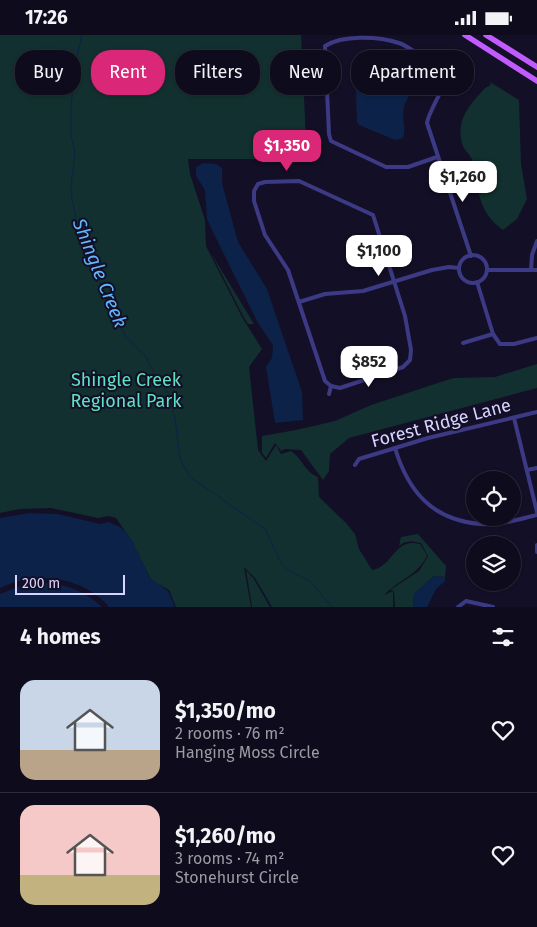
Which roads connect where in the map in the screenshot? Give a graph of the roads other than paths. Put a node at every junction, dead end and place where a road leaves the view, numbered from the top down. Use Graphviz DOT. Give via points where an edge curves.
graph roads {
  1 [pos="465,35"];
  2 [pos="486,35"];
  3 [pos="537,67"];
  4 [pos="537,81"];
  5 [pos="437,157"];
  6 [pos="537,241"];
  7 [pos="471,255"];
  8 [pos="460,268"];
  9 [pos="487,270"];
  10 [pos="531,270"];
  11 [pos="537,270"];
  12 [pos="477,282"];
  13 [pos="395,283"];
  14 [pos="299,302"];
  15 [pos="493,335"];
  16 [pos="537,338"];
  17 [pos="462,343"];
  18 [pos="331,386"];
  19 [pos="330,395"];
  20 [pos="537,412"];
  21 [pos="514,418"];
  22 [pos="395,448"];
  23 [pos="354,465"];
  24 [pos="537,468"];
  25 [pos="527,470"];
  26 [pos="537,513"];
  27 [pos="537,545"];
  28 [pos="537,552"];
  29 [pos="458,607"];
  30 [pos="494,607"];
  1 -- 4 [label="main road"];
  2 -- 3 [label="main road"];
  5 -- 5 [label="street" via="427,123 446,79 437,66 401,44 379,38 360,36 330,40 325,46 328,134 331,141 386,167 408,167"];
  5 -- 7 [label="street"];
  6 -- 10 [label="street"];
  7 -- 8 [label="street" via="463,260"];
  7 -- 9 [label="street" via="483,260"];
  8 -- 12 [label="street" via="464,279"];
  8 -- 13 [label="street" via="432,270"];
  9 -- 10 [label="street"];
  9 -- 12 [label="street" via="484,278"];
  10 -- 11 [label="street"];
  12 -- 15 [label="street"];
  13 -- 14 [label="street" via="363,291 325,294"];
  13 -- 14 [label="street" via="373,215 300,181 265,182 254,191 258,216 265,235 288,270"];
  13 -- 18 [label="street" via="411,350 410,360 403,367 340,387"];
  14 -- 18 [label="street" via="325,381"];
  15 -- 16 [label="street" via="500,344 507,345"];
  15 -- 17 [label="street"];
  18 -- 19 [label="street"];
  20 -- 21 [label="street, Forest Ridge Lane"];
  21 -- 22 [label="street, Forest Ridge Lane"];
  21 -- 25 [label="street"];
  22 -- 23 [label="street, Forest Ridge Lane" via="359,459"];
  22 -- 26 [label="street" via="402,470 413,488 426,503 444,515 481,525"];
  24 -- 25 [label="street"];
  25 -- 26 [label="street"];
  27 -- 28 [label="street"];
  29 -- 30 [label="street" via="470,601"];
}
